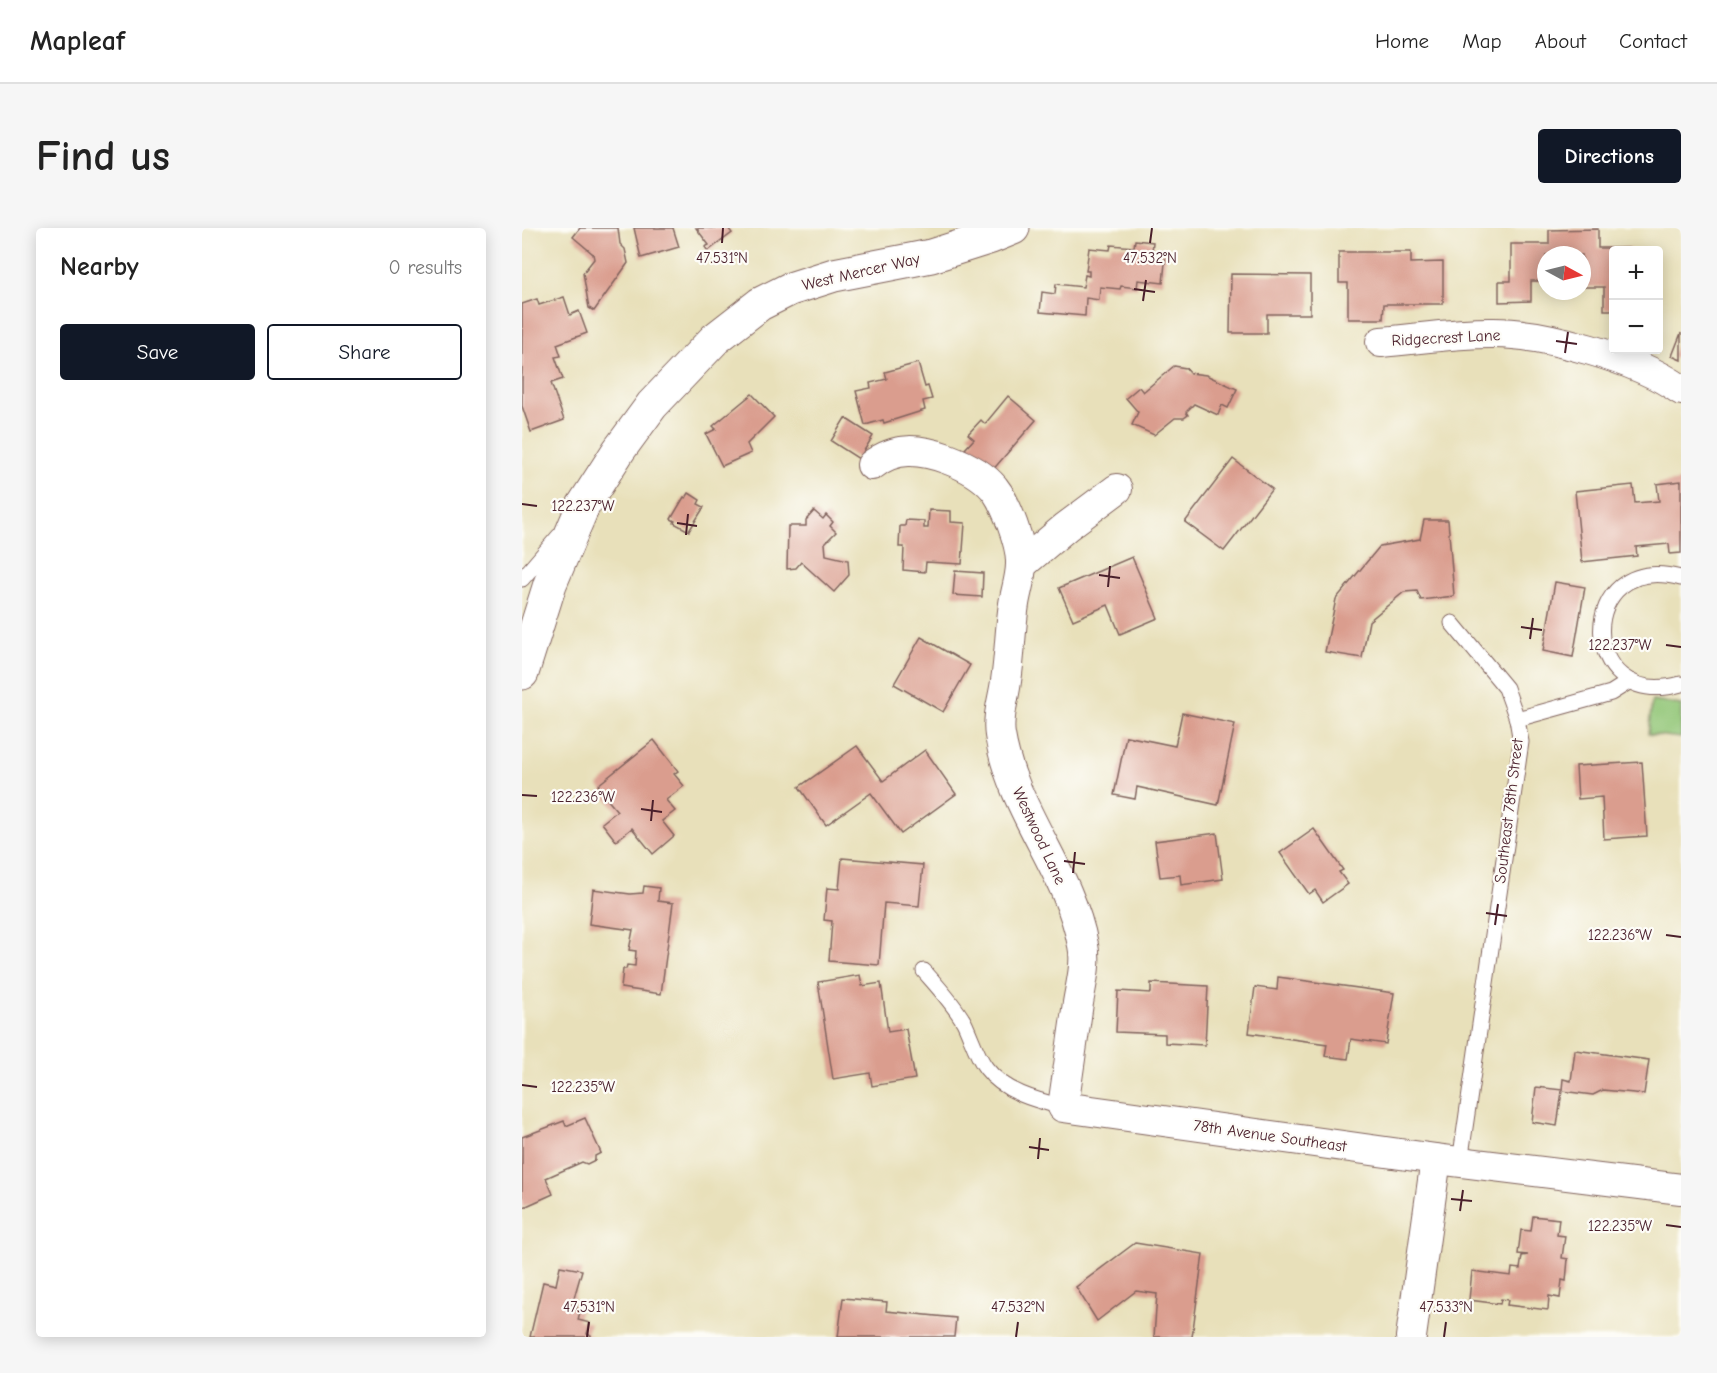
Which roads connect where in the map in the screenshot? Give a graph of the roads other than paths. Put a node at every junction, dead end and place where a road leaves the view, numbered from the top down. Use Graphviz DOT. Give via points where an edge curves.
graph roads {
  1 [pos="1013,228"];
  2 [pos="1381,342"];
  3 [pos="1681,390"];
  4 [pos="872,465"];
  5 [pos="1118,489"];
  6 [pos="583,506"];
  7 [pos="1022,565"];
  8 [pos="1681,578"];
  9 [pos="522,579"];
  10 [pos="1452,622"];
  11 [pos="522,673"];
  12 [pos="1630,681"];
  13 [pos="1681,684"];
  14 [pos="1517,719"];
  15 [pos="924,970"];
  16 [pos="1063,1107"];
  17 [pos="1448,1160"];
  18 [pos="1681,1189"];
  19 [pos="1411,1337"];
  1 -- 6 [label="street, West Mercer Way" via="931,256 834,275 790,289 760,304 715,339 651,405"];
  2 -- 3 [label="street, Ridgecrest Lane" via="1491,332 1554,340 1656,375"];
  4 -- 7 [label="street, Westwood Lane" via="883,457 912,451 950,459 977,474 994,489 1011,521"];
  5 -- 7 [label="street"];
  6 -- 9 [label="lane"];
  6 -- 11 [label="street, West Mercer Way" via="550,584"];
  7 -- 16 [label="street, Westwood Lane" via="999,732 1018,794 1052,862 1084,947"];
  8 -- 12 [label="lane" via="1664,573 1644,574 1626,582 1612,596 1603,614 1601,634 1605,653 1616,670"];
  10 -- 14 [label="lane, Southeast 78th Street" via="1506,688"];
  12 -- 13 [label="lane" via="1647,687"];
  12 -- 14 [label="lane" via="1611,693"];
  14 -- 17 [label="lane, Southeast 78th Street" via="1521,742"];
  15 -- 16 [label="lane, 78th Avenue Southeast" via="950,1000 985,1067 999,1082 1038,1101"];
  16 -- 17 [label="street, 78th Avenue Southeast"];
  17 -- 18 [label="street, 78th Avenue Southeast"];
  17 -- 19 [label="street, Southeast 78th Street"];
}
